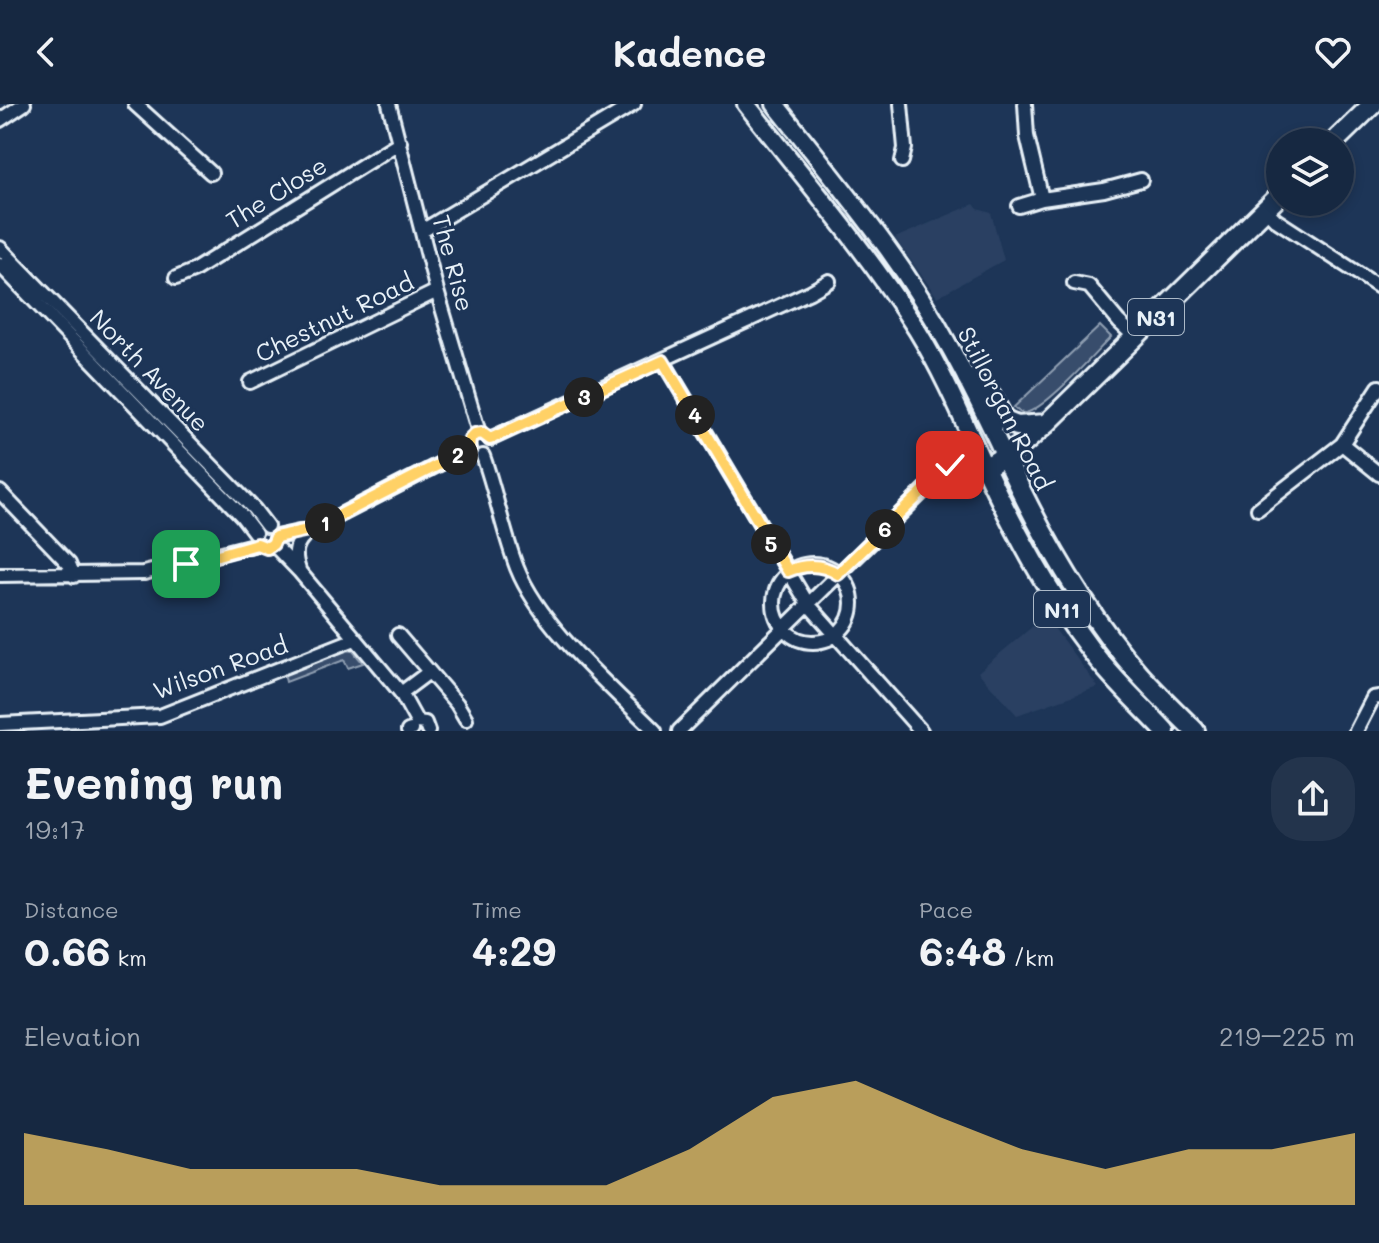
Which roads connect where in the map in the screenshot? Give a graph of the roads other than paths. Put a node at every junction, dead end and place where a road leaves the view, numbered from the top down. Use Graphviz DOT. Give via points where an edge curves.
graph roads {
  1 [pos="24,104"];
  2 [pos="135,104"];
  3 [pos="389,104"];
  4 [pos="634,104"];
  5 [pos="746,104"];
  6 [pos="775,104"];
  7 [pos="901,104"];
  8 [pos="1025,104"];
  9 [pos="1373,104"];
  10 [pos="0,120"];
  11 [pos="1348,128"];
  12 [pos="400,142"];
  13 [pos="902,161"];
  14 [pos="211,173"];
  15 [pos="1141,180"];
  16 [pos="1128,185"];
  17 [pos="1133,198"];
  18 [pos="1042,199"];
  19 [pos="1019,206"];
  20 [pos="1265,209"];
  21 [pos="422,231"];
  22 [pos="0,248"];
  23 [pos="0,265"];
  24 [pos="176,278"];
  25 [pos="829,281"];
  26 [pos="1074,283"];
  27 [pos="1379,287"];
  28 [pos="437,291"];
  29 [pos="1135,337"];
  30 [pos="663,361"];
  31 [pos="967,377"];
  32 [pos="250,382"];
  33 [pos="1379,387"];
  34 [pos="1046,424"];
  35 [pos="967,428"];
  36 [pos="484,436"];
  37 [pos="1342,444"];
  38 [pos="469,449"];
  39 [pos="483,456"];
  40 [pos="1005,457"];
  41 [pos="950,465"];
  42 [pos="985,468"];
  43 [pos="1379,474"];
  44 [pos="0,492"];
  45 [pos="1258,509"];
  46 [pos="267,526"];
  47 [pos="313,529"];
  48 [pos="256,538"];
  49 [pos="275,541"];
  50 [pos="299,571"];
  51 [pos="788,571"];
  52 [pos="838,574"];
  53 [pos="0,575"];
  54 [pos="74,576"];
  55 [pos="808,604"];
  56 [pos="784,628"];
  57 [pos="837,634"];
  58 [pos="398,635"];
  59 [pos="355,639"];
  60 [pos="429,672"];
  61 [pos="401,693"];
  62 [pos="1376,698"];
  63 [pos="466,719"];
  64 [pos="0,724"];
  65 [pos="412,728"];
  66 [pos="428,731"];
  67 [pos="655,731"];
  68 [pos="679,731"];
  69 [pos="921,731"];
  70 [pos="1165,731"];
  71 [pos="1195,731"];
  72 [pos="1356,731"];
  1 -- 10 [label="street"];
  2 -- 14 [label="street"];
  3 -- 12 [label="street, The Rise"];
  4 -- 21 [label="street"];
  5 -- 35 [label="main road, Stillorgan Road" via="884,281 918,332"];
  6 -- 31 [label="main road, Stillorgan Road" via="888,249"];
  7 -- 13 [label="street"];
  8 -- 18 [label="street"];
  9 -- 11 [label="highway"];
  12 -- 21 [label="street, The Rise"];
  12 -- 24 [label="street, The Close"];
  15 -- 16 [label="street"];
  16 -- 17 [label="street"];
  16 -- 18 [label="street"];
  18 -- 19 [label="street"];
  20 -- 27 [label="street"];
  20 -- 29 [label="highway, N31"];
  21 -- 28 [label="street, The Rise"];
  22 -- 46 [label="street, North Avenue"];
  23 -- 48 [label="street, North Avenue" via="242,516"];
  25 -- 30 [label="street"];
  26 -- 29 [label="street" via="1089,286"];
  28 -- 32 [label="street, Chestnut Road"];
  28 -- 36 [label="street, The Rise"];
  29 -- 34 [label="highway, N31"];
  30 -- 36 [label="street"];
  30 -- 51 [label="street"];
  31 -- 34 [label="highway" via="990,394 1005,421 1017,426"];
  31 -- 35 [label="main road" via="980,411 978,428"];
  31 -- 40 [label="main road, Stillorgan Road"];
  33 -- 37 [label="street"];
  34 -- 40 [label="highway, N31"];
  35 -- 42 [label="main road, Stillorgan Road"];
  36 -- 38 [label="street" via="470,439"];
  36 -- 39 [label="street" via="491,447"];
  37 -- 43 [label="street"];
  37 -- 45 [label="street"];
  38 -- 39 [label="street"];
  38 -- 47 [label="street"];
  39 -- 67 [label="street" via="517,568 533,599"];
  40 -- 42 [label="highway, N31"];
  40 -- 71 [label="highway, Stillorgan Road / N11" via="1083,599 1140,675"];
  41 -- 52 [label="street"];
  42 -- 70 [label="highway, Stillorgan Road / N11" via="1062,609 1091,651"];
  44 -- 54 [label="street" via="69,564"];
  46 -- 48 [label="street" via="258,528"];
  46 -- 49 [label="street" via="275,531"];
  47 -- 49 [label="street"];
  47 -- 50 [label="street" via="296,547"];
  48 -- 49 [label="street" via="263,548"];
  48 -- 54 [label="street" via="174,567"];
  49 -- 50 [label="street"];
  50 -- 59 [label="street"];
  51 -- 52 [label="street" via="821,566"];
  51 -- 55 [label="street"];
  51 -- 56 [label="street" via="774,598"];
  52 -- 55 [label="street"];
  52 -- 57 [label="street" via="852,603"];
  53 -- 54 [label="street"];
  55 -- 56 [label="street"];
  55 -- 57 [label="street"];
  56 -- 57 [label="street" via="808,642"];
  56 -- 68 [label="street"];
  57 -- 69 [label="street"];
  58 -- 60 [label="street"];
  59 -- 61 [label="street"];
  59 -- 64 [label="street, Wilson Road" via="160,716"];
  60 -- 61 [label="street"];
  60 -- 63 [label="street"];
  61 -- 65 [label="street"];
  62 -- 72 [label="street"];
  65 -- 66 [label="street" via="425,723"];
}
